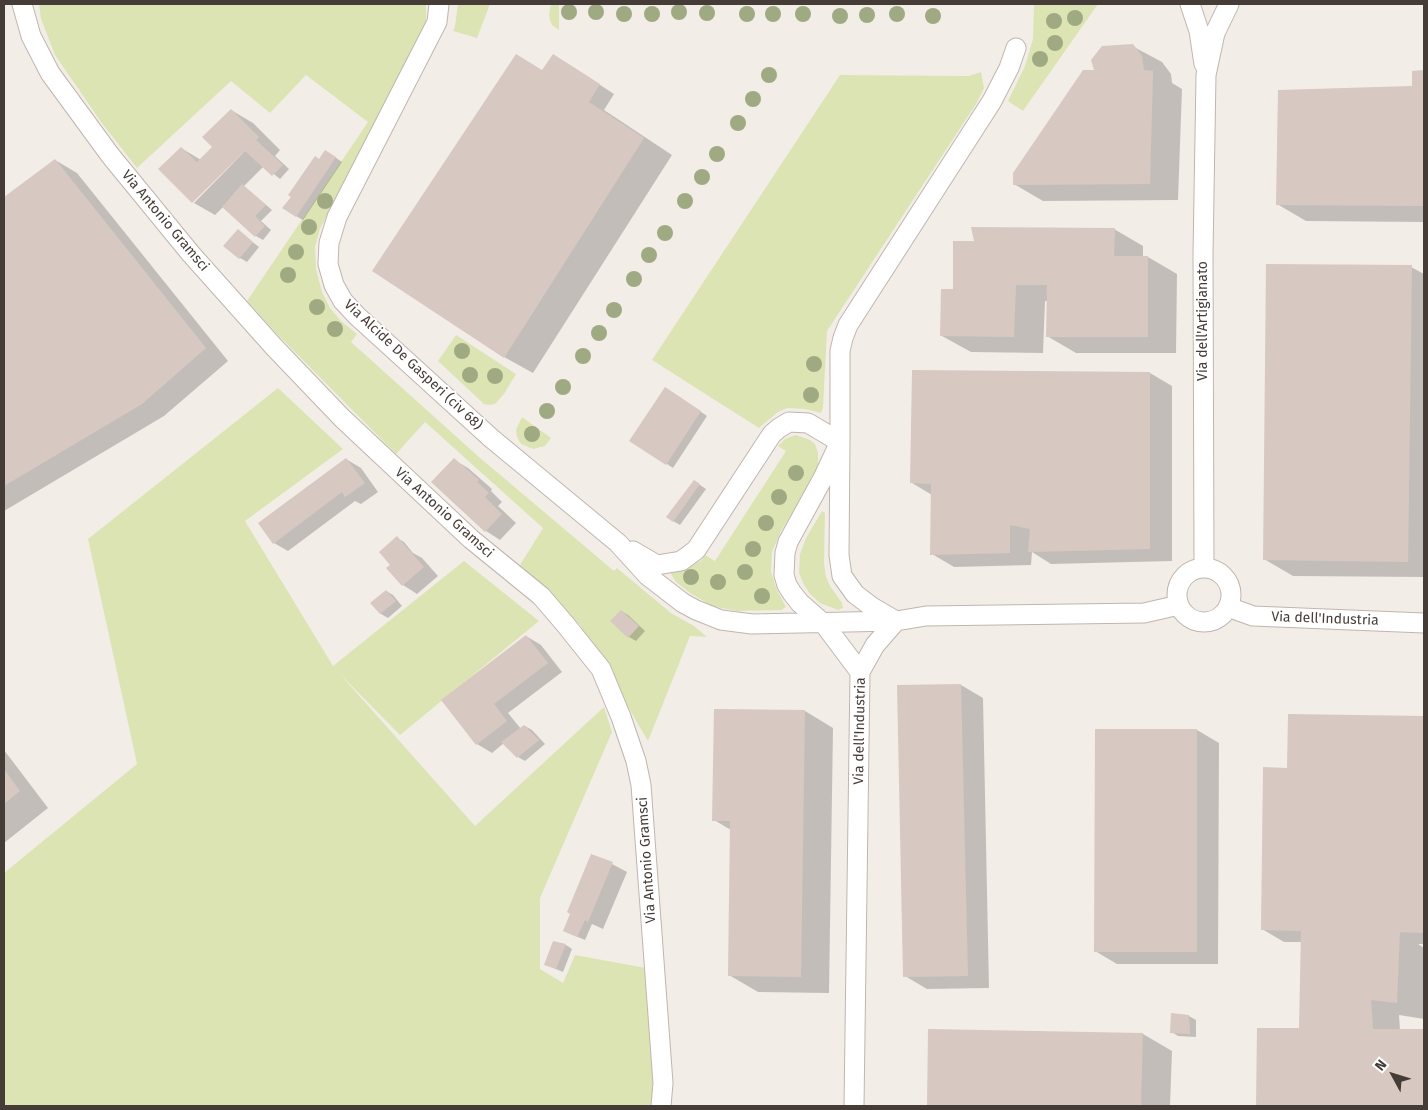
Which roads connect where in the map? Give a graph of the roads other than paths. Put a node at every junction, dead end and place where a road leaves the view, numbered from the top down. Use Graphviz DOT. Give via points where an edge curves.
graph roads {
  1 [pos="22,4"];
  2 [pos="439,4"];
  3 [pos="1190,4"];
  4 [pos="1229,4"];
  5 [pos="1016,48"];
  6 [pos="1206,75"];
  7 [pos="840,442"];
  8 [pos="618,543"];
  9 [pos="1204,568"];
  10 [pos="1179,605"];
  11 [pos="1228,608"];
  12 [pos="896,621"];
  13 [pos="1424,623"];
  14 [pos="824,624"];
  15 [pos="860,672"];
  16 [pos="660,1106"];
  17 [pos="854,1106"];
  1 -- 16 [label="street, Via Antonio Gramsci" via="31,36 50,73 110,155 191,254 342,418 471,539 541,596 601,669 621,717 641,785 663,1083"];
  2 -- 8 [label="street, Via Alcide De Gasperi (civ 68)" via="437,22 337,216 329,243 328,264 334,285 357,316 491,438"];
  3 -- 6 [label="street" via="1199,32"];
  4 -- 6 [label="street" via="1215,33"];
  5 -- 7 [label="street" via="992,101 848,325 840,351"];
  6 -- 9 [label="street, Via dell'Artigianato"];
  7 -- 8 [label="street, Via Alcide De Gasperi (civ 68)" via="808,424 789,422 779,428 696,550 681,561 657,565"];
  7 -- 12 [label="street" via="842,576 855,594"];
  7 -- 14 [label="street" via="788,542 784,564 785,580 792,593"];
  8 -- 14 [label="street, Via Alcide De Gasperi (civ 68)" via="648,576 683,603 721,620 752,624"];
  9 -- 10 [label="street" via="1194,569 1181,581 1177,588"];
  9 -- 11 [label="street" via="1213,569 1227,580 1231,589"];
  10 -- 11 [label="street" via="1190,618 1206,622 1222,615"];
  10 -- 12 [label="street" via="1144,613 926,616"];
  11 -- 13 [label="street, Via dell'Industria" via="1253,616"];
  12 -- 14 [label="street, Via Alcide De Gasperi (civ 68)"];
  12 -- 15 [label="street, Via dell'Industria" via="875,645"];
  14 -- 15 [label="street"];
  15 -- 17 [label="street, Via dell'Industria"];
}
